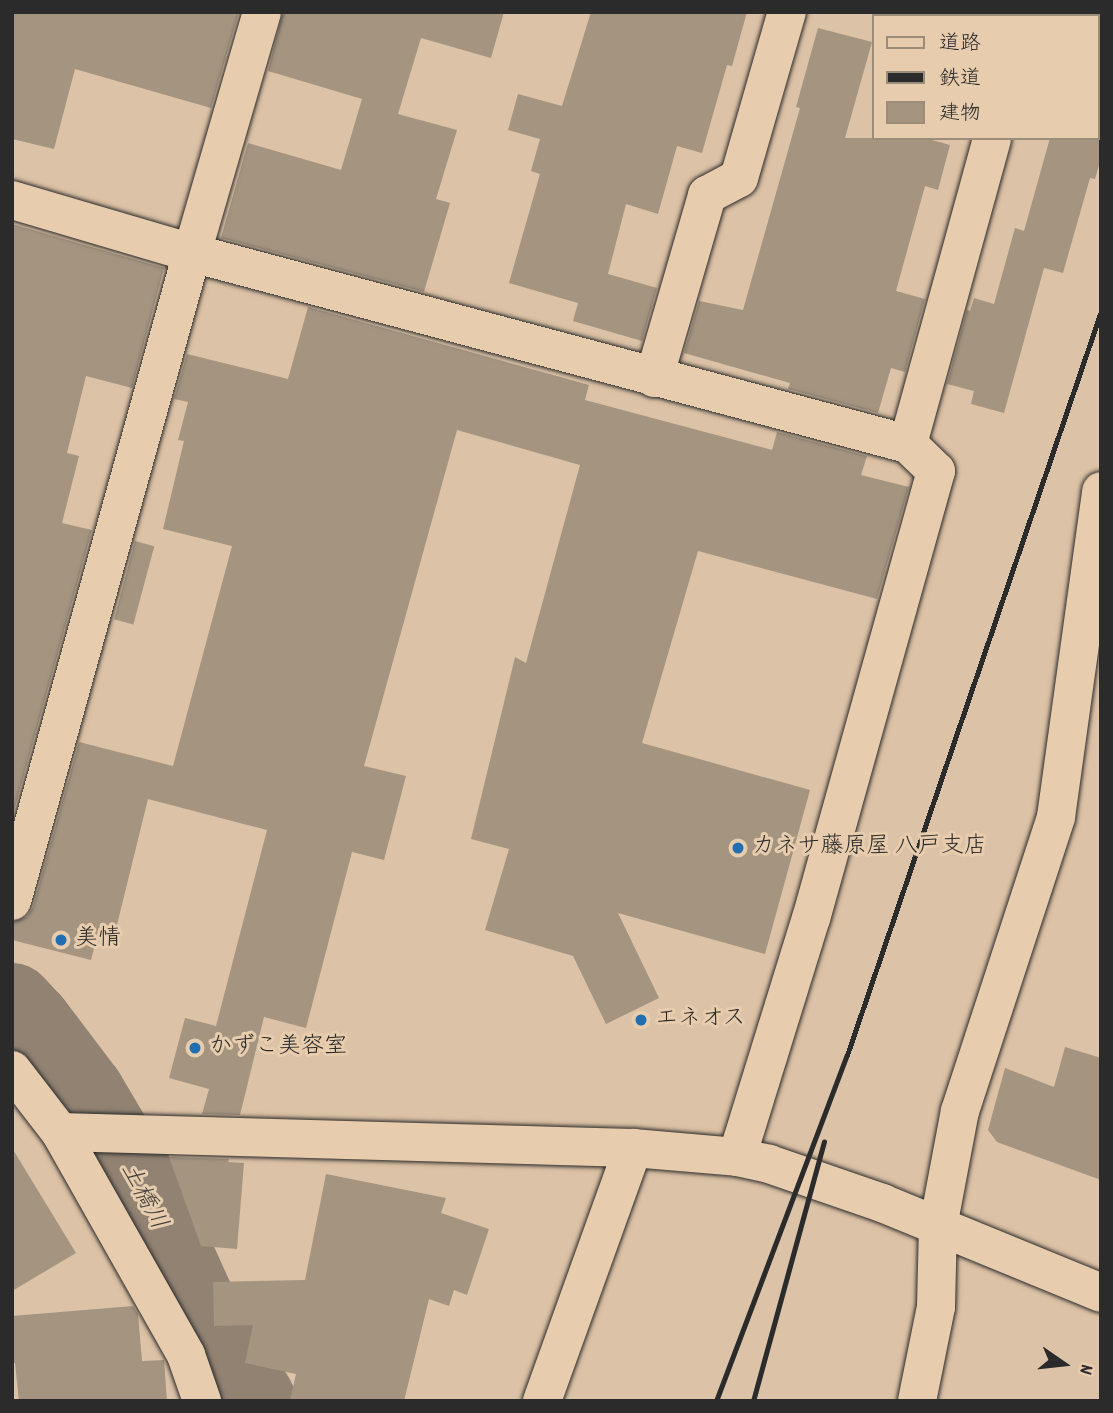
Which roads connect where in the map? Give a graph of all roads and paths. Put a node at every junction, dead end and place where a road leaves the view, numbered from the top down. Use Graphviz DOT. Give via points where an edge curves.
graph roads {
  1 [pos="262,12"];
  2 [pos="787,12"];
  3 [pos="991,140"];
  4 [pos="12,200"];
  5 [pos="192,253"];
  6 [pos="654,378"];
  7 [pos="908,444"];
  8 [pos="1101,491"];
  9 [pos="1089,671"];
  10 [pos="12,901"];
  11 [pos="12,1070"];
  12 [pos="60,1132"];
  13 [pos="633,1148"];
  14 [pos="737,1157"];
  15 [pos="938,1227"];
  16 [pos="1101,1293"];
  17 [pos="202,1401"];
  18 [pos="542,1401"];
  19 [pos="917,1401"];
  1 -- 5 [label="street"];
  2 -- 6 [label="street" via="739,178 707,195"];
  3 -- 7 [label="street"];
  4 -- 5 [label="street"];
  5 -- 6 [label="street"];
  5 -- 10 [label="street"];
  6 -- 7 [label="street"];
  7 -- 14 [label="street" via="936,471 811,918"];
  8 -- 9 [label="street"];
  9 -- 15 [label="street" via="1056,817 960,1111"];
  11 -- 12 [label="street"];
  12 -- 13 [label="street"];
  12 -- 17 [label="street" via="186,1355"];
  13 -- 14 [label="street"];
  13 -- 18 [label="street"];
  14 -- 15 [label="street" via="769,1164"];
  15 -- 16 [label="street"];
  15 -- 19 [label="street" via="936,1307"];
}
